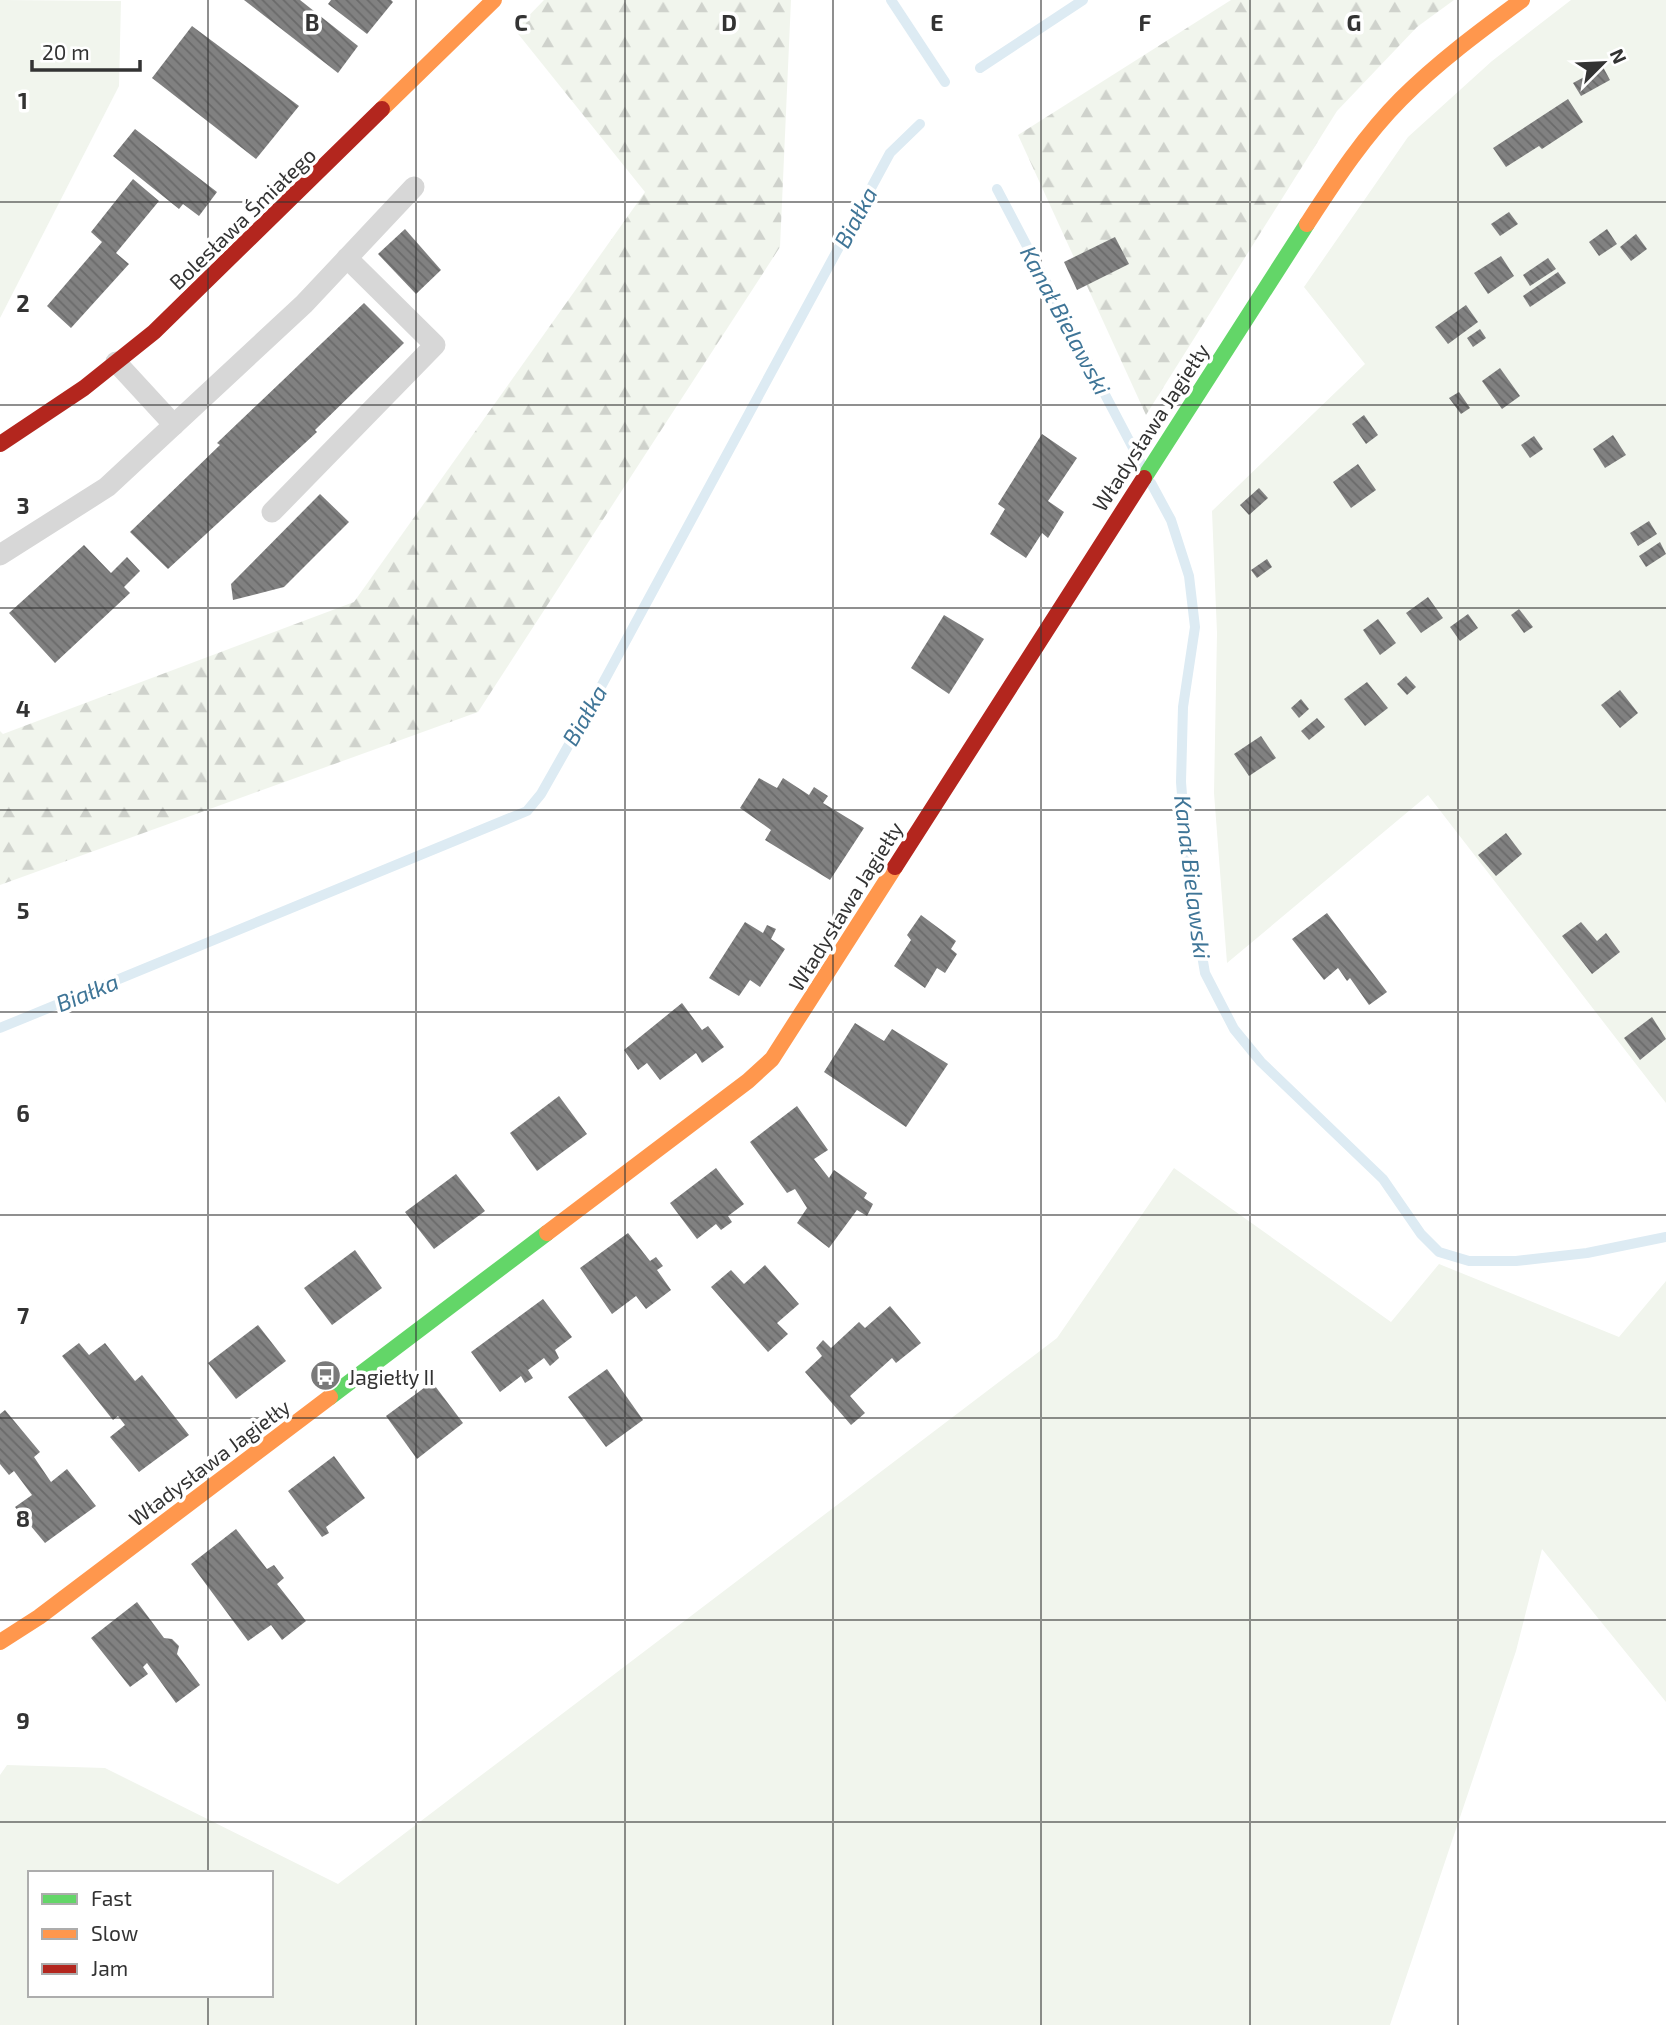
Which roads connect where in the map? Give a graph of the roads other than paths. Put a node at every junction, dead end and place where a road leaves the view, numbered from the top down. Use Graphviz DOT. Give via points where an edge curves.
graph roads {
  1 [pos="494,0"];
  2 [pos="1522,0"];
  3 [pos="414,187"];
  4 [pos="348,258"];
  5 [pos="116,362"];
  6 [pos="174,425"];
  7 [pos="0,444"];
  8 [pos="272,512"];
  9 [pos="0,555"];
  10 [pos="0,1642"];
  1 -- 5 [label="street, Bolesława Śmiałego" via="154,332"];
  2 -- 10 [label="street, Władysława Jagiełły" via="1430,72 1384,117 1341,171 772,1059 519,1255"];
  3 -- 4 [label="lane"];
  4 -- 6 [label="lane"];
  4 -- 8 [label="lane" via="435,345"];
  5 -- 6 [label="lane"];
  5 -- 7 [label="street, Bolesława Śmiałego"];
  6 -- 9 [label="lane" via="107,487"];
}
